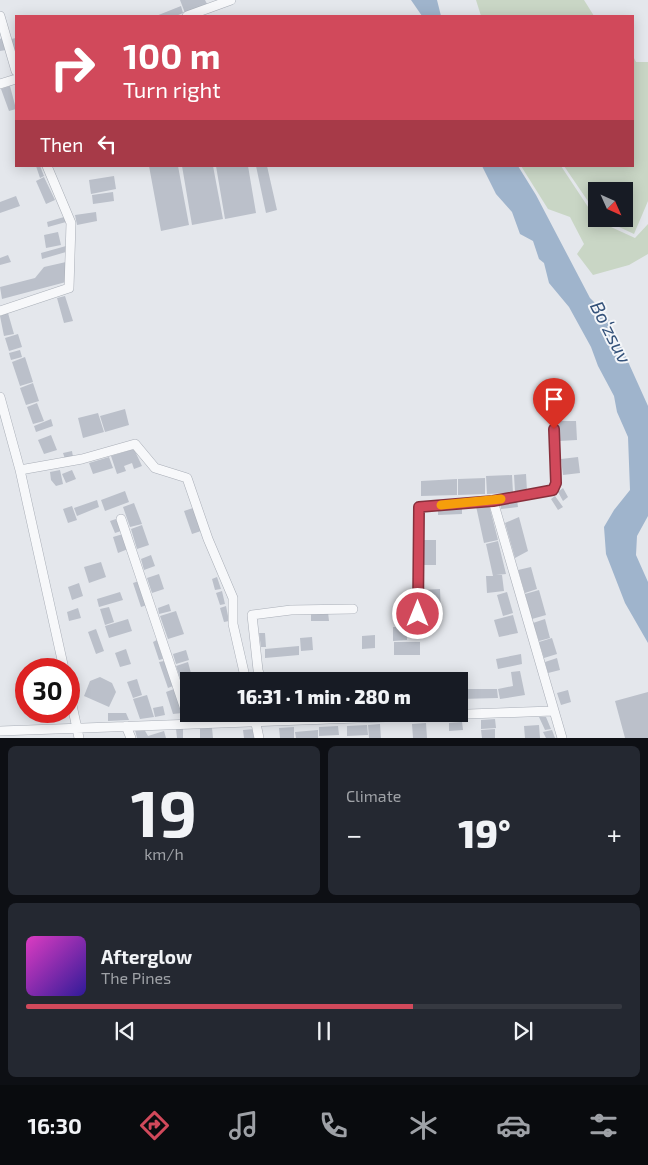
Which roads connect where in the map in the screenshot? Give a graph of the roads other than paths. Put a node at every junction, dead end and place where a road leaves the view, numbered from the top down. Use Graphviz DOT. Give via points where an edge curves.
graph roads {
  1 [pos="231,0"];
  2 [pos="190,15"];
  3 [pos="0,16"];
  4 [pos="15,68"];
  5 [pos="15,79"];
  6 [pos="0,84"];
  7 [pos="47,167"];
  8 [pos="0,311"];
  9 [pos="0,397"];
  10 [pos="554,429"];
  11 [pos="20,470"];
  12 [pos="493,501"];
  13 [pos="122,518"];
  14 [pos="353,609"];
  15 [pos="418,631"];
  16 [pos="62,658"];
  17 [pos="244,672"];
  18 [pos="259,672"];
  19 [pos="553,711"];
  20 [pos="468,713"];
  21 [pos="219,722"];
  22 [pos="262,722"];
  23 [pos="190,724"];
  24 [pos="126,726"];
  25 [pos="0,731"];
  26 [pos="78,733"];
  27 [pos="131,738"];
  28 [pos="259,738"];
  29 [pos="562,738"];
  1 -- 2 [label="street"];
  3 -- 4 [label="street"];
  5 -- 6 [label="street"];
  7 -- 8 [label="street" via="71,223 69,288"];
  9 -- 11 [label="street"];
  10 -- 12 [label="street" via="556,483 553,490"];
  11 -- 16 [label="street"];
  11 -- 17 [label="street" via="82,460 136,444 154,468 187,478 233,598 233,624"];
  12 -- 15 [label="street" via="419,507"];
  12 -- 19 [label="street"];
  13 -- 23 [label="street"];
  14 -- 18 [label="street" via="291,610 252,615"];
  19 -- 20 [label="street"];
  19 -- 29 [label="street"];
  21 -- 23 [label="street"];
  22 -- 28 [label="street"];
  23 -- 24 [label="street"];
  24 -- 26 [label="street"];
  24 -- 27 [label="street"];
  25 -- 26 [label="street"];
}
